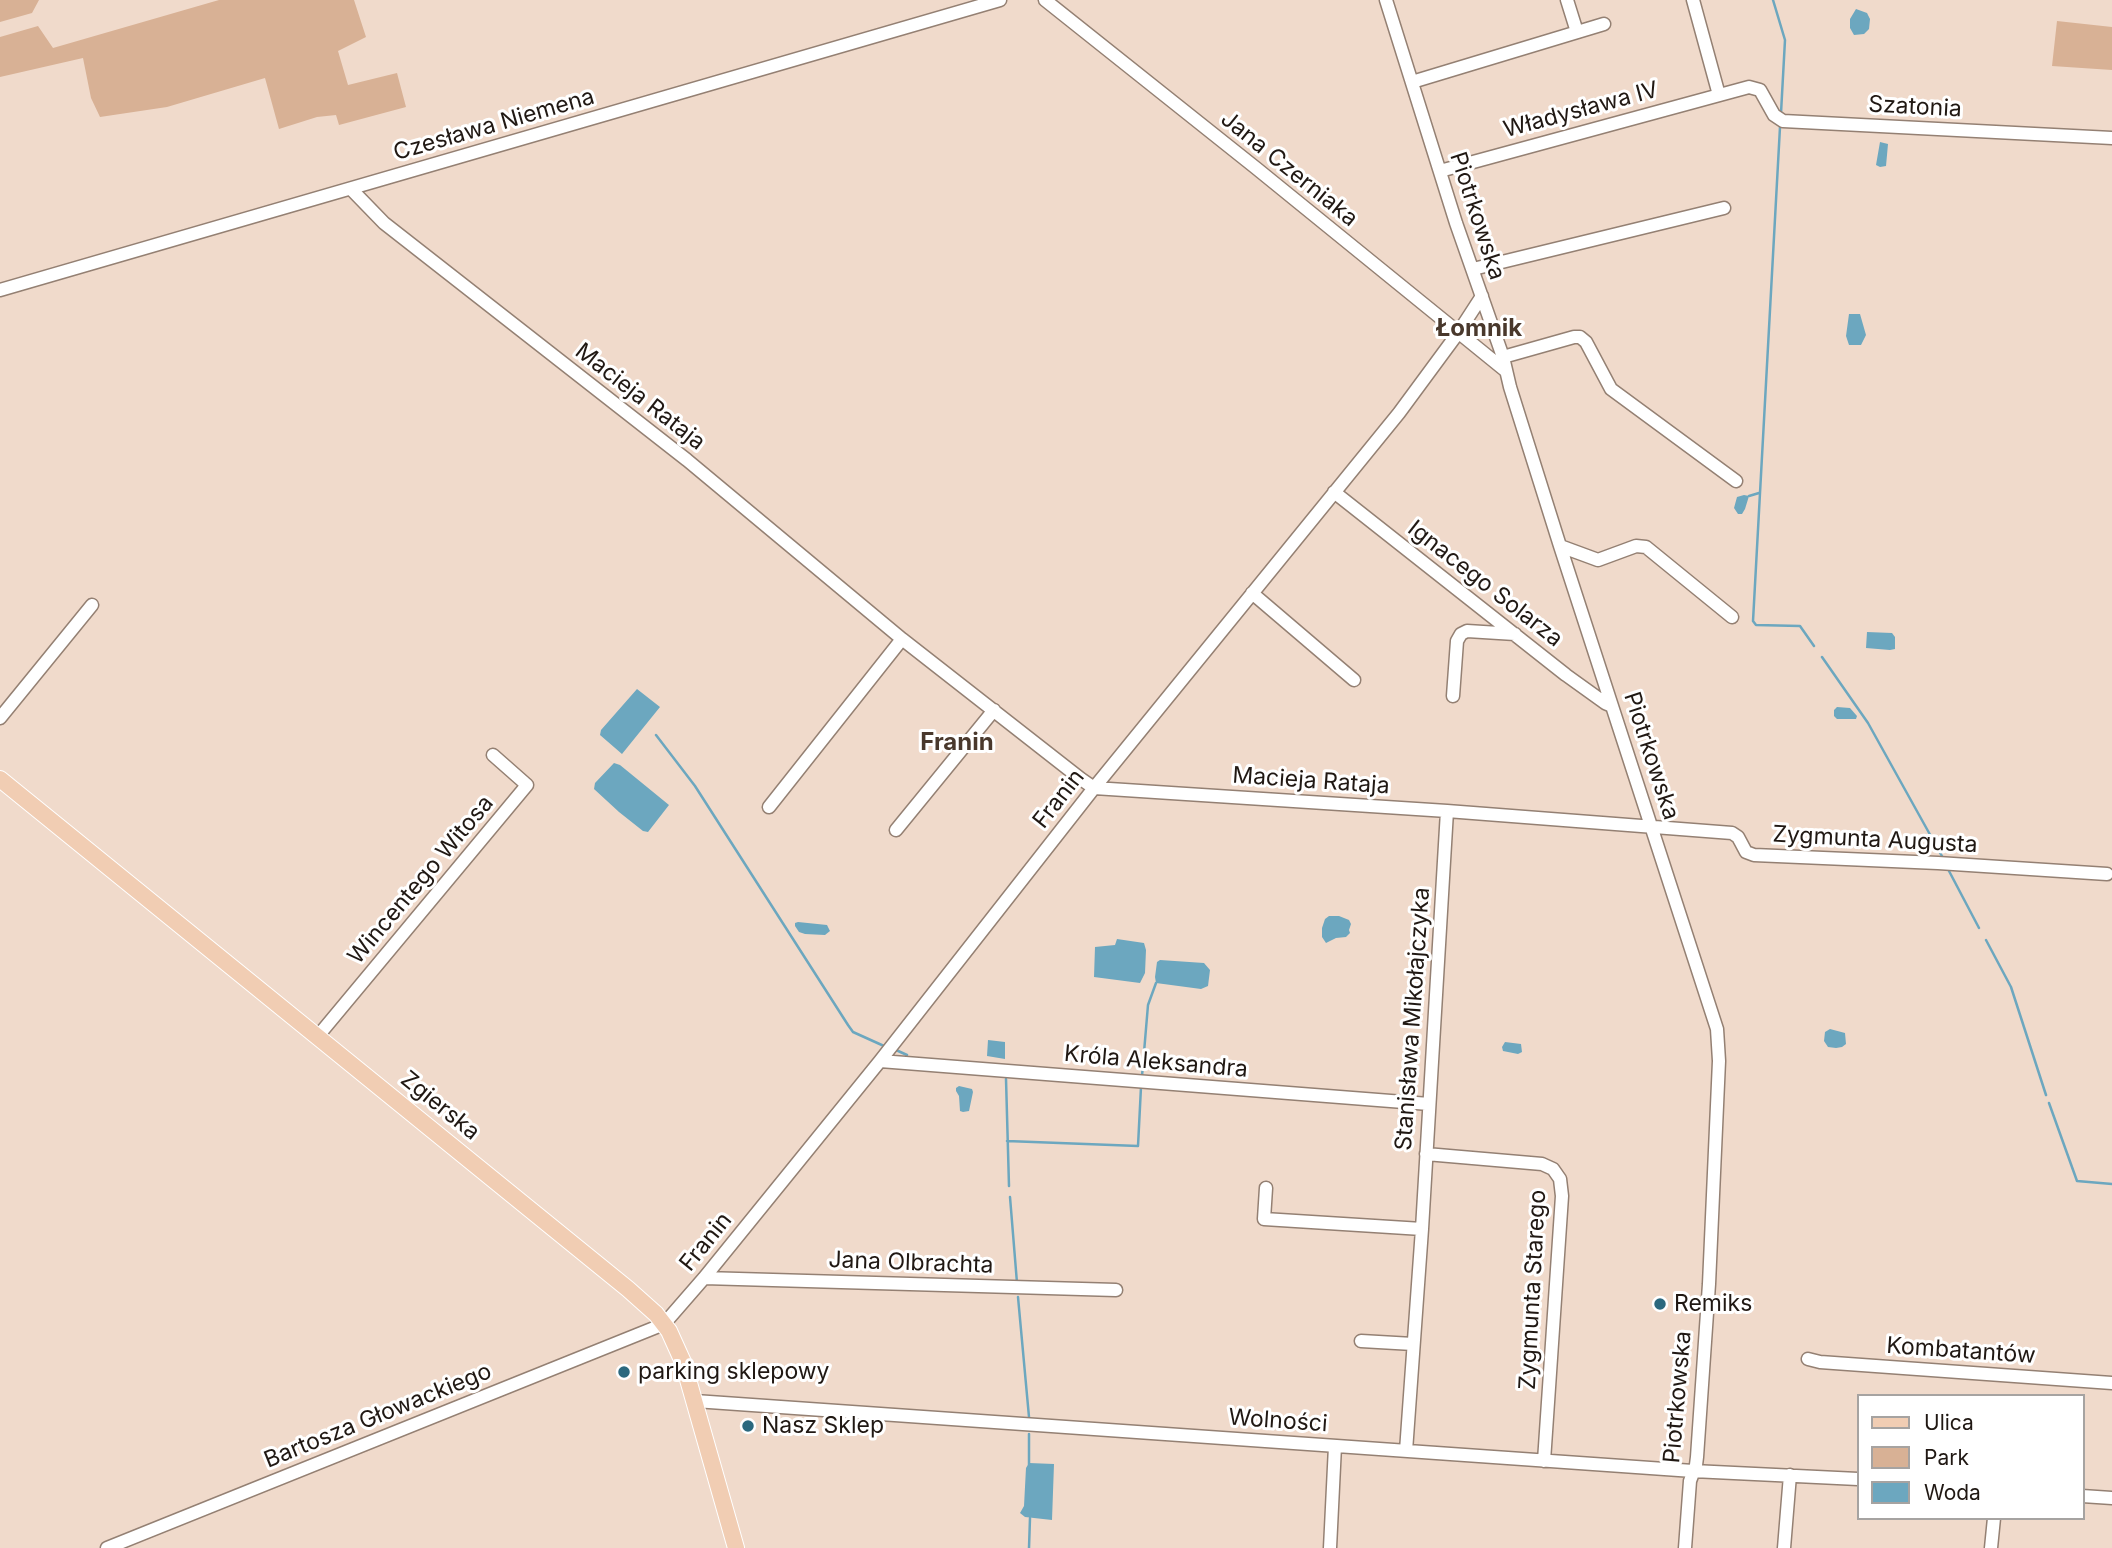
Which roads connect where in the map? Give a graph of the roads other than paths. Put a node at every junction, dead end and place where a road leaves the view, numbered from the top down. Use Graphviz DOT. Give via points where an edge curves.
graph roads {
  1 [pos="1000,0"];
  2 [pos="1045,0"];
  3 [pos="1386,0"];
  4 [pos="1567,0"];
  5 [pos="1693,0"];
  6 [pos="1604,24"];
  7 [pos="1577,32"];
  8 [pos="1412,82"];
  9 [pos="1733,91"];
  10 [pos="1718,95"];
  11 [pos="2112,138"];
  12 [pos="1440,171"];
  13 [pos="351,189"];
  14 [pos="1724,208"];
  15 [pos="1473,269"];
  16 [pos="0,290"];
  17 [pos="1482,296"];
  18 [pos="1458,333"];
  19 [pos="1503,357"];
  20 [pos="1506,371"];
  21 [pos="1735,481"];
  22 [pos="1334,492"];
  23 [pos="1560,546"];
  24 [pos="1252,593"];
  25 [pos="92,605"];
  26 [pos="1732,617"];
  27 [pos="1516,634"];
  28 [pos="902,639"];
  29 [pos="1354,680"];
  30 [pos="1453,696"];
  31 [pos="1612,706"];
  32 [pos="994,710"];
  33 [pos="0,718"];
  34 [pos="493,755"];
  35 [pos="0,779"];
  36 [pos="1094,788"];
  37 [pos="769,807"];
  38 [pos="1447,811"];
  39 [pos="1652,827"];
  40 [pos="896,830"];
  41 [pos="2107,874"];
  42 [pos="318,1037"];
  43 [pos="880,1060"];
  44 [pos="1429,1104"];
  45 [pos="1426,1154"];
  46 [pos="1266,1188"];
  47 [pos="1422,1228"];
  48 [pos="704,1278"];
  49 [pos="1116,1290"];
  50 [pos="664,1324"];
  51 [pos="1361,1341"];
  52 [pos="1413,1344"];
  53 [pos="1808,1359"];
  54 [pos="2112,1382"];
  55 [pos="695,1401"];
  56 [pos="1335,1446"];
  57 [pos="1406,1451"];
  58 [pos="1544,1461"];
  59 [pos="1693,1471"];
  60 [pos="1790,1475"];
  61 [pos="1856,1479"];
  62 [pos="2084,1496"];
  63 [pos="2112,1498"];
  64 [pos="1994,1520"];
  65 [pos="107,1548"];
  66 [pos="736,1548"];
  67 [pos="1330,1548"];
  68 [pos="1685,1548"];
  69 [pos="1784,1548"];
  70 [pos="1991,1548"];
  1 -- 13 [label="street, Czesława Niemena"];
  2 -- 18 [label="street, Jana Czerniaka"];
  3 -- 8 [label="street, Piotrkowska"];
  4 -- 7 [label="street"];
  5 -- 10 [label="street"];
  6 -- 7 [label="street"];
  7 -- 8 [label="street"];
  8 -- 12 [label="street, Piotrkowska"];
  9 -- 10 [label="street, Władysława IV"];
  9 -- 11 [label="street, Szatonia" via="1760,90 1774,115 1783,121"];
  10 -- 12 [label="street, Władysława IV"];
  12 -- 15 [label="street, Piotrkowska"];
  13 -- 16 [label="street, Czesława Niemena"];
  13 -- 28 [label="street, Macieja Rataja" via="384,223 687,460"];
  14 -- 15 [label="street"];
  15 -- 17 [label="street, Piotrkowska"];
  17 -- 18 [label="street, Franin"];
  17 -- 19 [label="street, Piotrkowska"];
  18 -- 20 [label="street, Jana Czerniaka"];
  18 -- 22 [label="street, Franin"];
  19 -- 20 [label="street, Piotrkowska"];
  19 -- 21 [label="street" via="1580,337 1611,389"];
  20 -- 23 [label="street, Piotrkowska"];
  22 -- 24 [label="street, Franin"];
  22 -- 27 [label="street, Ignacego Solarza"];
  23 -- 26 [label="street" via="1598,560 1636,546 1646,547"];
  23 -- 31 [label="street, Piotrkowska"];
  24 -- 29 [label="street"];
  24 -- 36 [label="street, Franin"];
  25 -- 33 [label="street"];
  27 -- 30 [label="street" via="1461,634"];
  27 -- 31 [label="street, Ignacego Solarza"];
  28 -- 32 [label="street, Macieja Rataja"];
  28 -- 37 [label="street"];
  31 -- 39 [label="street, Piotrkowska"];
  32 -- 36 [label="street, Macieja Rataja"];
  32 -- 40 [label="street"];
  34 -- 42 [label="street, Wincentego Witosa" via="527,785"];
  35 -- 42 [label="main road, Zgierska"];
  36 -- 38 [label="street, Macieja Rataja"];
  36 -- 43 [label="street, Franin"];
  38 -- 39 [label="street, Macieja Rataja"];
  38 -- 44 [label="street, Stanisława Mikołajczyka"];
  39 -- 41 [label="street, Zygmunta Augusta" via="1732,833 1746,852 1754,855"];
  39 -- 59 [label="street, Piotrkowska" via="1719,1038 1710,1265"];
  42 -- 50 [label="main road, Zgierska" via="642,1300"];
  43 -- 44 [label="street, Króla Aleksandra"];
  43 -- 48 [label="street, Franin"];
  44 -- 45 [label="street, Stanisława Mikołajczyka"];
  45 -- 47 [label="street, Stanisława Mikołajczyka"];
  45 -- 58 [label="street, Zygmunta Starego" via="1542,1164 1560,1179"];
  46 -- 47 [label="street" via="1264,1219"];
  47 -- 52 [label="street, Stanisława Mikołajczyka"];
  48 -- 49 [label="street, Jana Olbrachta"];
  48 -- 50 [label="street, Franin"];
  50 -- 55 [label="main road, Zgierska"];
  50 -- 65 [label="street, Bartosza Głowackiego"];
  51 -- 52 [label="street"];
  52 -- 57 [label="street, Stanisława Mikołajczyka"];
  53 -- 54 [label="street, Kombatantów"];
  55 -- 56 [label="street, Wolności"];
  55 -- 66 [label="main road, Zgierska"];
  56 -- 57 [label="street, Wolności"];
  56 -- 67 [label="street"];
  57 -- 58 [label="street, Wolności"];
  58 -- 59 [label="street, Wolności"];
  59 -- 60 [label="street, Wolności"];
  59 -- 68 [label="street, Piotrkowska"];
  60 -- 61 [label="street, Wolności"];
  60 -- 69 [label="street"];
  62 -- 63 [label="street"];
  64 -- 70 [label="street"];
}
